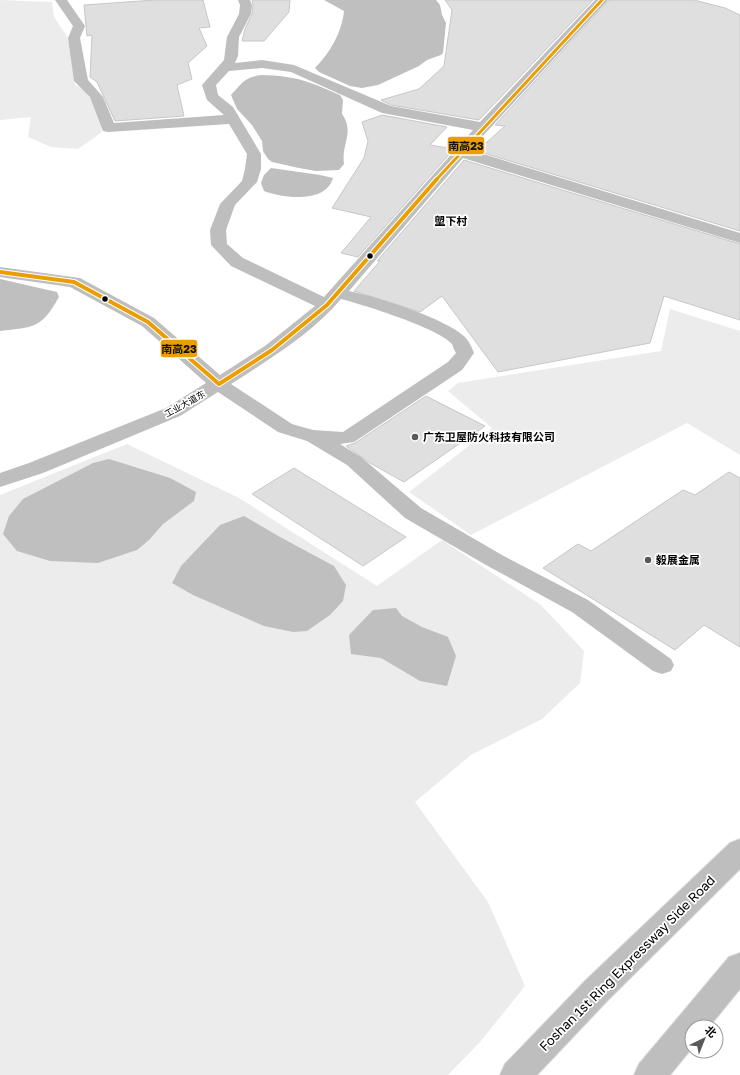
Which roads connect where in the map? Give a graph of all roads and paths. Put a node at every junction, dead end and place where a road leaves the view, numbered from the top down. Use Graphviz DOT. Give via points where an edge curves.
graph roads {
  1 [pos="62,0"];
  2 [pos="244,0"];
  3 [pos="602,0"];
  4 [pos="224,68"];
  5 [pos="233,119"];
  6 [pos="483,127"];
  7 [pos="460,152"];
  8 [pos="740,238"];
  9 [pos="0,272"];
  10 [pos="332,299"];
  11 [pos="219,384"];
  12 [pos="311,436"];
  13 [pos="0,480"];
  14 [pos="662,665"];
  15 [pos="740,851"];
  16 [pos="740,966"];
  17 [pos="516,1075"];
  18 [pos="650,1075"];
  1 -- 5 [label="main road" via="79,26 74,38 81,81 92,89 99,99 108,128"];
  2 -- 4 [label="main road" via="244,20 233,34 233,49 229,63"];
  3 -- 6 [label="main road, 工业大道东"];
  4 -- 5 [label="main road" via="209,85 212,97 228,110"];
  4 -- 6 [label="main road" via="262,64 294,69 387,110"];
  5 -- 10 [label="main road" via="254,154 253,169 249,182 228,204 218,230 220,245 236,262"];
  6 -- 7 [label="main road, 工业大道东"];
  7 -- 8 [label="main road"];
  7 -- 10 [label="main road, 工业大道东"];
  9 -- 11 [label="main road" via="74,282 148,322"];
  10 -- 11 [label="main road, 工业大道东" via="272,350"];
  10 -- 12 [label="main road" via="354,297 422,320 459,341 465,353 455,366 347,438"];
  11 -- 12 [label="main road" via="285,428"];
  11 -- 13 [label="main road, 工业大道东" via="173,412 36,468"];
  12 -- 14 [label="main road" via="354,461 413,513 580,606"];
  15 -- 17 [label="main road, Foshan 1st Ring Expressway Side Road" via="597,990"];
  16 -- 18 [label="main road"];
}
